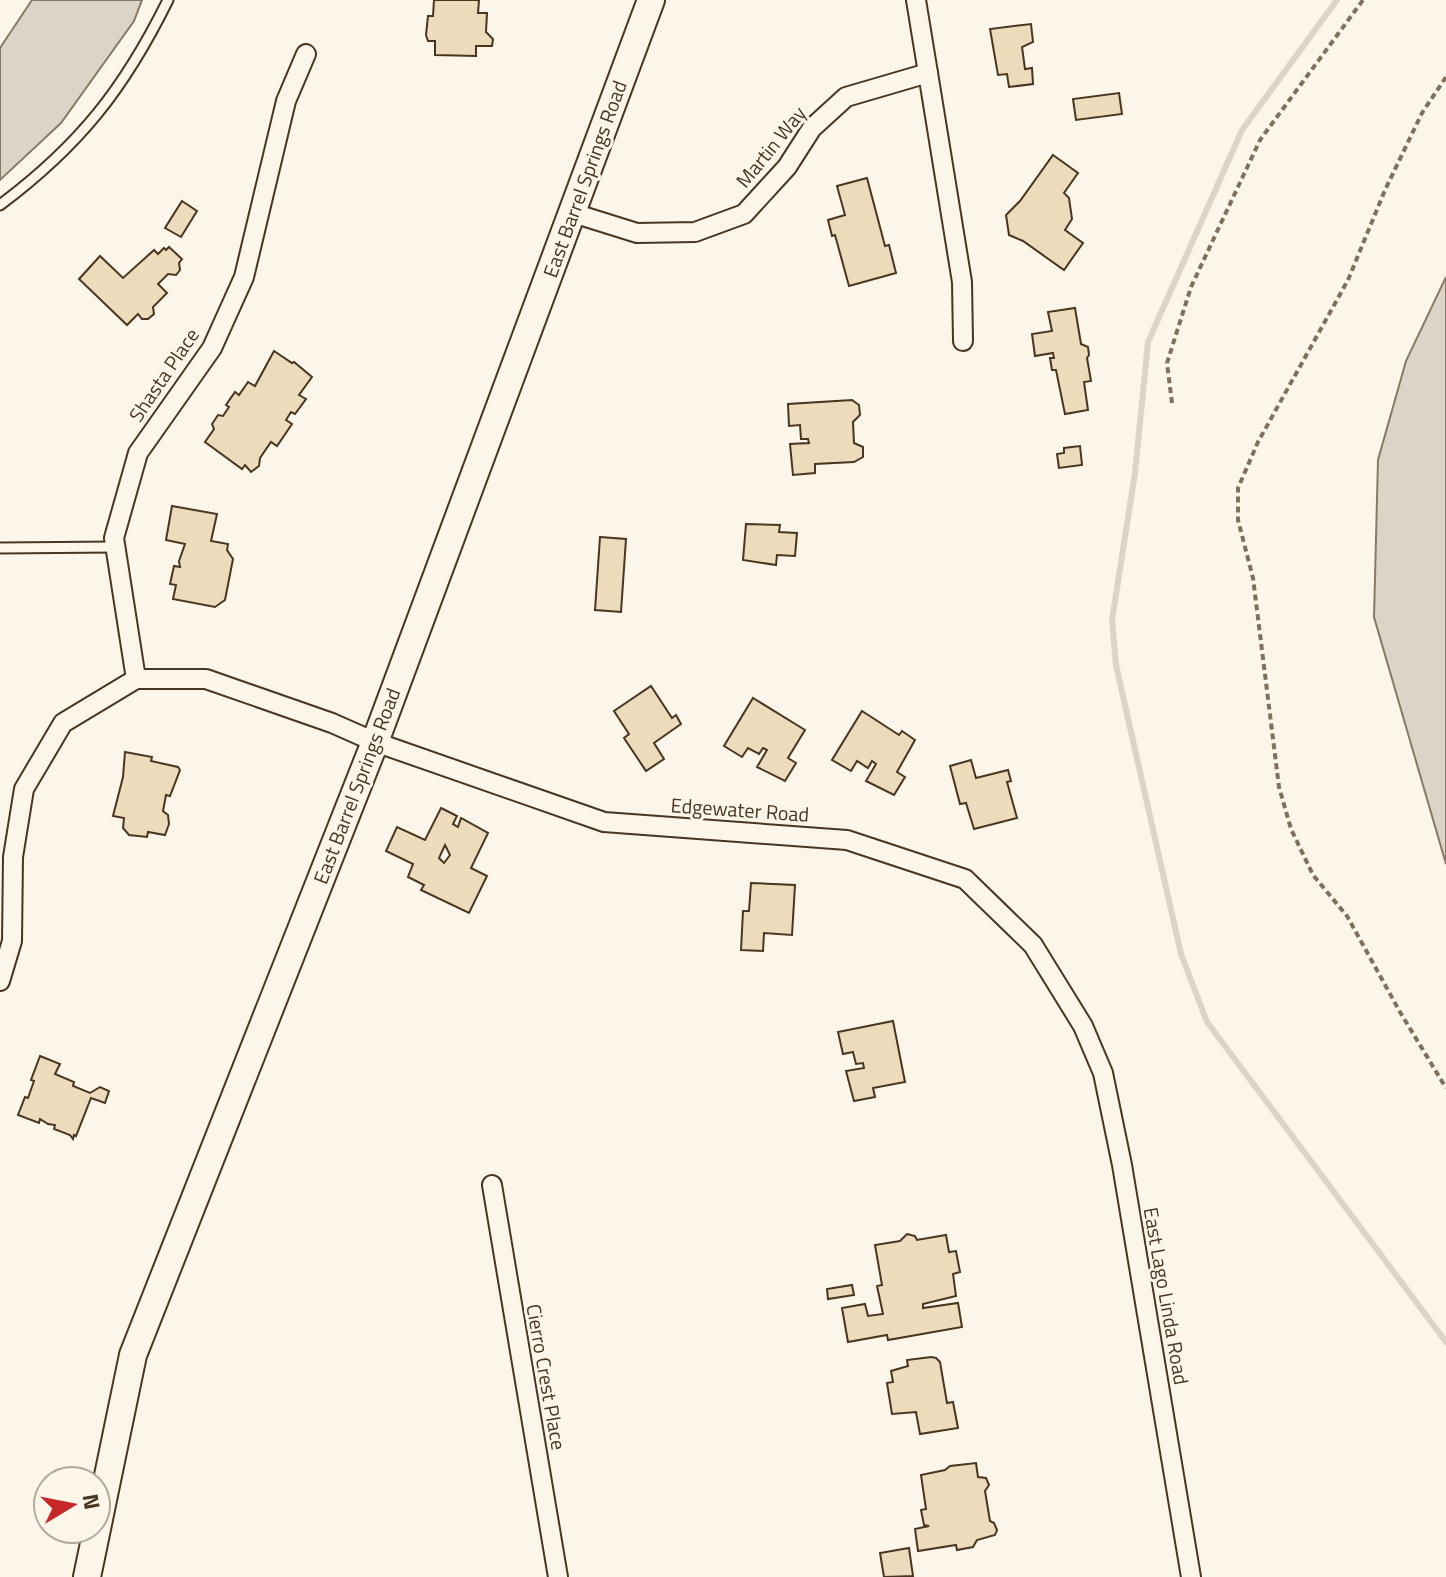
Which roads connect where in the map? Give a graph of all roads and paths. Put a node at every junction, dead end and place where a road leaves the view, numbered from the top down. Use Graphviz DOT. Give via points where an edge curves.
graph roads {
  1 [pos="168,0"];
  2 [pos="651,0"];
  3 [pos="916,0"];
  4 [pos="1363,0"];
  5 [pos="306,54"];
  6 [pos="928,73"];
  7 [pos="1446,77"];
  8 [pos="0,205"];
  9 [pos="573,213"];
  10 [pos="963,341"];
  11 [pos="1172,403"];
  12 [pos="115,547"];
  13 [pos="0,548"];
  14 [pos="136,679"];
  15 [pos="375,742"];
  16 [pos="0,981"];
  17 [pos="1083,1026"];
  18 [pos="1446,1088"];
  19 [pos="492,1185"];
  20 [pos="87,1577"];
  21 [pos="558,1577"];
  22 [pos="1191,1577"];
  1 -- 8 [label="lane" via="121,85 88,126 49,167"];
  2 -- 9 [label="street, East Barrel Springs Road"];
  3 -- 6 [label="street"];
  4 -- 11 [label="path" via="1260,140 1191,287 1167,363"];
  5 -- 12 [label="street, Shasta Place" via="286,101 244,277 212,348 138,453"];
  6 -- 9 [label="street, Martin Way" via="846,97 812,128 787,167 744,214 695,232 637,233"];
  6 -- 10 [label="street" via="962,282"];
  7 -- 18 [label="path" via="1422,113 1348,280 1238,488 1238,520 1253,578 1279,787 1291,829 1313,875 1347,916"];
  9 -- 15 [label="street, East Barrel Springs Road"];
  12 -- 13 [label="lane"];
  12 -- 14 [label="street, Shasta Place"];
  14 -- 15 [label="street, Edgewater Road" via="206,679"];
  14 -- 16 [label="street" via="63,723 24,789 13,857 12,941"];
  15 -- 17 [label="street, Edgewater Road" via="604,822 847,840 965,879 1033,945"];
  15 -- 20 [label="street, East Barrel Springs Road" via="133,1355"];
  17 -- 22 [label="street, East Lago Linda Road" via="1103,1073 1122,1165"];
  19 -- 21 [label="street, Cierro Crest Place"];
}
